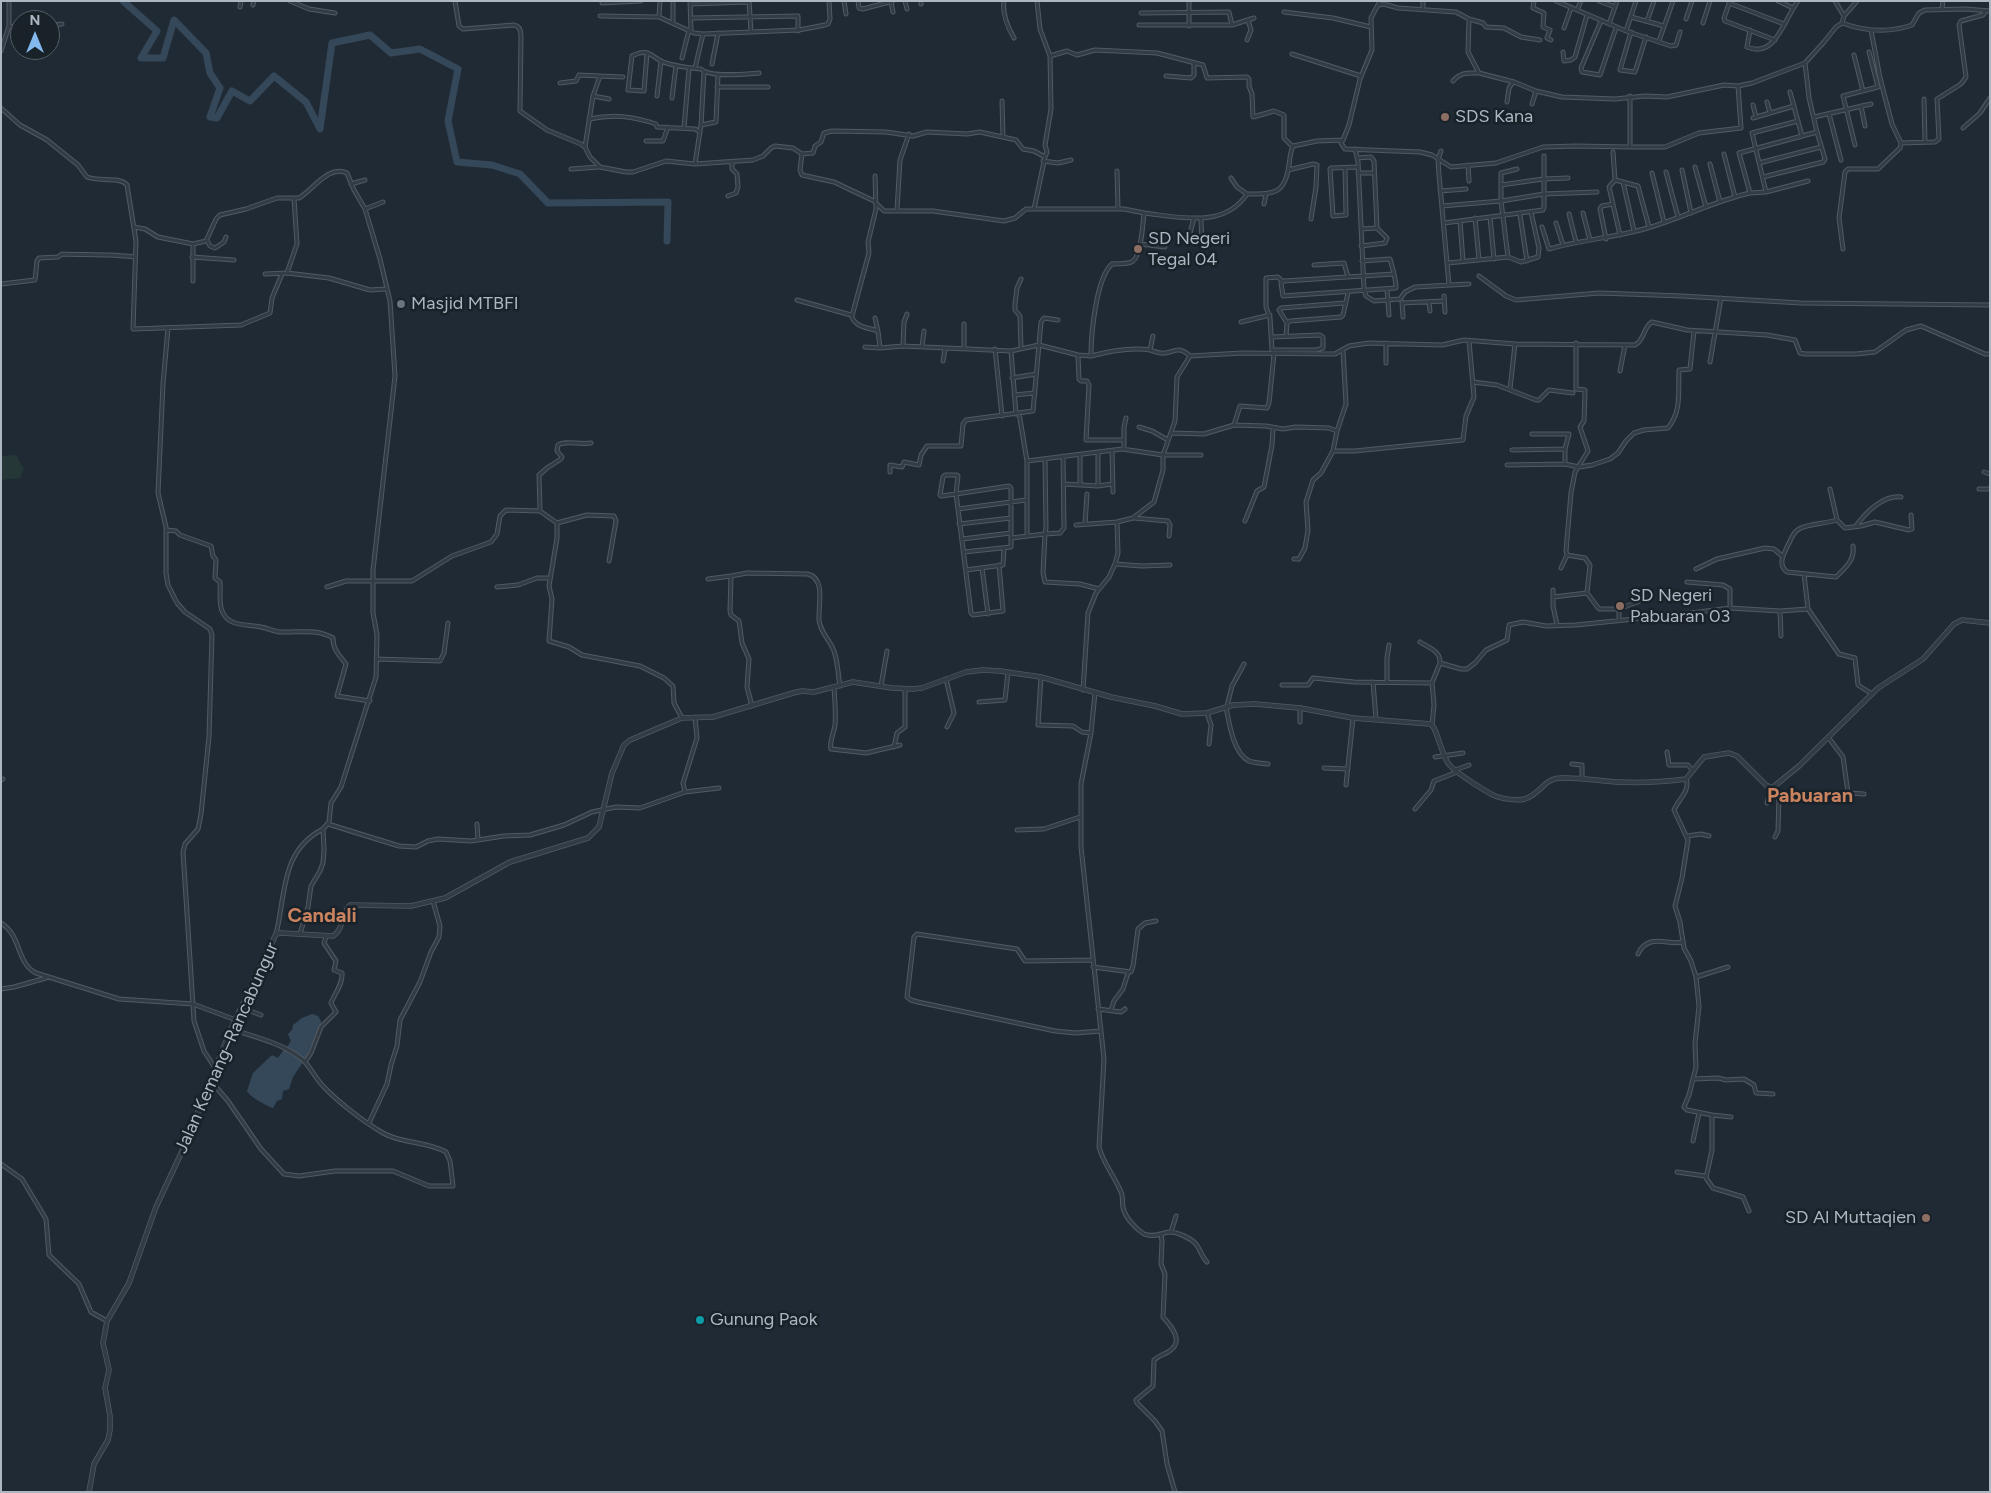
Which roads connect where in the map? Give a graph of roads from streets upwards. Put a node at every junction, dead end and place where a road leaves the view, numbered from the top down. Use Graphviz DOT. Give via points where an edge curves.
graph roads {
  1 [pos="9,1"];
  2 [pos="241,1"];
  3 [pos="290,1"];
  4 [pos="455,1"];
  5 [pos="641,1"];
  6 [pos="660,1"];
  7 [pos="673,1"];
  8 [pos="828,1"];
  9 [pos="844,1"];
  10 [pos="858,1"];
  11 [pos="905,1"];
  12 [pos="1004,1"];
  13 [pos="1037,1"];
  14 [pos="1189,1"];
  15 [pos="1423,1"];
  16 [pos="1534,1"];
  17 [pos="1556,1"];
  18 [pos="1581,1"];
  19 [pos="1599,1"];
  20 [pos="1617,1"];
  21 [pos="1636,1"];
  22 [pos="1654,1"];
  23 [pos="1672,1"];
  24 [pos="1692,1"];
  25 [pos="1710,1"];
  26 [pos="1778,1"];
  27 [pos="1798,1"];
  28 [pos="1835,1"];
  29 [pos="1943,1"];
  30 [pos="618,2"];
  31 [pos="749,2"];
  32 [pos="892,2"];
  33 [pos="1729,2"];
  34 [pos="1854,2"];
  35 [pos="602,3"];
  36 [pos="690,3"];
  37 [pos="1379,3"];
  38 [pos="240,7"];
  39 [pos="1615,7"];
  40 [pos="1571,8"];
  41 [pos="1793,8"];
  42 [pos="907,9"];
  43 [pos="1423,9"];
  44 [pos="1942,9"];
  45 [pos="1577,10"];
  46 [pos="1988,11"];
  47 [pos="893,12"];
  48 [pos="1189,12"];
  49 [pos="1284,12"];
  50 [pos="335,13"];
  51 [pos="1141,13"];
  52 [pos="846,14"];
  53 [pos="1587,15"];
  54 [pos="600,16"];
  55 [pos="1844,16"];
  56 [pos="659,17"];
  57 [pos="750,17"];
  58 [pos="1631,17"];
  59 [pos="691,18"];
  60 [pos="1254,18"];
  61 [pos="1470,19"];
  62 [pos="1686,19"];
  63 [pos="1248,20"];
  64 [pos="1601,21"];
  65 [pos="1647,21"];
  66 [pos="673,22"];
  67 [pos="1703,23"];
  68 [pos="1842,23"];
  69 [pos="1609,24"];
  70 [pos="1784,24"];
  71 [pos="1139,25"];
  72 [pos="1232,25"];
  73 [pos="9,26"];
  74 [pos="1190,26"];
  75 [pos="1664,26"];
  76 [pos="1371,27"];
  77 [pos="1564,28"];
  78 [pos="1616,28"];
  79 [pos="690,30"];
  80 [pos="798,30"];
  81 [pos="1750,30"];
  82 [pos="1872,30"];
  83 [pos="1626,31"];
  84 [pos="751,32"];
  85 [pos="1631,32"];
  86 [pos="1680,32"];
  87 [pos="718,33"];
  88 [pos="703,34"];
  89 [pos="1646,37"];
  90 [pos="1014,38"];
  91 [pos="1247,40"];
  92 [pos="1540,40"];
  93 [pos="1551,40"];
  94 [pos="1774,40"];
  95 [pos="1659,41"];
  96 [pos="1,51"];
  97 [pos="1563,52"];
  98 [pos="1869,52"];
  99 [pos="647,53"];
  100 [pos="1292,54"];
  101 [pos="1854,55"];
  102 [pos="1050,56"];
  103 [pos="682,58"];
  104 [pos="661,61"];
  105 [pos="1194,63"];
  106 [pos="1805,63"];
  107 [pos="712,64"];
  108 [pos="676,65"];
  109 [pos="695,68"];
  110 [pos="689,69"];
  111 [pos="704,72"];
  112 [pos="759,73"];
  113 [pos="1479,73"];
  114 [pos="718,75"];
  115 [pos="600,76"];
  116 [pos="1166,76"];
  117 [pos="1361,76"];
  118 [pos="623,78"];
  119 [pos="1453,81"];
  120 [pos="1514,82"];
  121 [pos="560,83"];
  122 [pos="1738,86"];
  123 [pos="717,87"];
  124 [pos="768,87"];
  125 [pos="1536,91"];
  126 [pos="1863,91"];
  127 [pos="1790,92"];
  128 [pos="593,96"];
  129 [pos="657,96"];
  130 [pos="1630,96"];
  131 [pos="672,98"];
  132 [pos="1990,98"];
  133 [pos="609,99"];
  134 [pos="1924,99"];
  135 [pos="1002,101"];
  136 [pos="1507,102"];
  137 [pos="1767,102"];
  138 [pos="1532,104"];
  139 [pos="1871,104"];
  140 [pos="1753,105"];
  141 [pos="1794,106"];
  142 [pos="1861,106"];
  143 [pos="1,108"];
  144 [pos="1847,110"];
  145 [pos="1770,113"];
  146 [pos="1828,114"];
  147 [pos="1814,117"];
  148 [pos="589,119"];
  149 [pos="1798,121"];
  150 [pos="701,125"];
  151 [pos="1865,126"];
  152 [pos="668,128"];
  153 [pos="684,128"];
  154 [pos="1963,128"];
  155 [pos="700,132"];
  156 [pos="1817,132"];
  157 [pos="909,134"];
  158 [pos="1802,136"];
  159 [pos="1003,138"];
  160 [pos="1344,140"];
  161 [pos="646,141"];
  162 [pos="1925,142"];
  163 [pos="1901,144"];
  164 [pos="1855,145"];
  165 [pos="1630,146"];
  166 [pos="585,147"];
  167 [pos="1292,147"];
  168 [pos="1821,147"];
  169 [pos="1755,148"];
  170 [pos="1355,149"];
  171 [pos="1441,152"];
  172 [pos="1613,152"];
  173 [pos="802,154"];
  174 [pos="1724,154"];
  175 [pos="1544,156"];
  176 [pos="1357,158"];
  177 [pos="1044,159"];
  178 [pos="1438,159"];
  179 [pos="1071,160"];
  180 [pos="1841,160"];
  181 [pos="732,162"];
  182 [pos="1759,163"];
  183 [pos="695,164"];
  184 [pos="1710,164"];
  185 [pos="1468,165"];
  186 [pos="600,167"];
  187 [pos="1358,167"];
  188 [pos="1696,167"];
  189 [pos="1345,168"];
  190 [pos="571,169"];
  191 [pos="1517,169"];
  192 [pos="1288,170"];
  193 [pos="1682,170"];
  194 [pos="1117,171"];
  195 [pos="1666,172"];
  196 [pos="1374,173"];
  197 [pos="1652,173"];
  198 [pos="1358,174"];
  199 [pos="875,176"];
  200 [pos="1763,177"];
  201 [pos="1232,178"];
  202 [pos="1568,178"];
  203 [pos="1543,179"];
  204 [pos="365,180"];
  205 [pos="1615,180"];
  206 [pos="1469,181"];
  207 [pos="1808,181"];
  208 [pos="1623,182"];
  209 [pos="351,184"];
  210 [pos="1501,185"];
  211 [pos="1466,189"];
  212 [pos="1440,191"];
  213 [pos="1597,192"];
  214 [pos="1766,192"];
  215 [pos="1247,194"];
  216 [pos="1266,194"];
  217 [pos="1544,194"];
  218 [pos="1750,194"];
  219 [pos="728,196"];
  220 [pos="1734,197"];
  221 [pos="294,198"];
  222 [pos="874,201"];
  223 [pos="1501,201"];
  224 [pos="383,202"];
  225 [pos="1720,202"];
  226 [pos="1264,204"];
  227 [pos="1613,204"];
  228 [pos="1442,206"];
  229 [pos="1706,207"];
  230 [pos="365,209"];
  231 [pos="1034,209"];
  232 [pos="1118,209"];
  233 [pos="897,210"];
  234 [pos="1531,212"];
  235 [pos="1144,213"];
  236 [pos="1584,213"];
  237 [pos="1692,213"];
  238 [pos="1520,214"];
  239 [pos="1569,214"];
  240 [pos="1504,216"];
  241 [pos="1490,217"];
  242 [pos="1678,217"];
  243 [pos="1194,218"];
  244 [pos="1475,218"];
  245 [pos="1201,219"];
  246 [pos="1311,219"];
  247 [pos="1460,221"];
  248 [pos="1664,222"];
  249 [pos="1444,223"];
  250 [pos="1556,223"];
  251 [pos="134,226"];
  252 [pos="1542,227"];
  253 [pos="1649,227"];
  254 [pos="1377,228"];
  255 [pos="1361,229"];
  256 [pos="1634,231"];
  257 [pos="1190,233"];
  258 [pos="1620,235"];
  259 [pos="226,237"];
  260 [pos="207,239"];
  261 [pos="1606,239"];
  262 [pos="1590,240"];
  263 [pos="1576,242"];
  264 [pos="193,244"];
  265 [pos="1140,244"];
  266 [pos="1202,244"];
  267 [pos="1563,245"];
  268 [pos="1362,246"];
  269 [pos="1165,247"];
  270 [pos="1843,249"];
  271 [pos="135,257"];
  272 [pos="1508,257"];
  273 [pos="192,258"];
  274 [pos="1494,258"];
  275 [pos="234,260"];
  276 [pos="1479,260"];
  277 [pos="1362,261"];
  278 [pos="1527,261"];
  279 [pos="1463,262"];
  280 [pos="1448,263"];
  281 [pos="1314,265"];
  282 [pos="287,273"];
  283 [pos="265,274"];
  284 [pos="282,274"];
  285 [pos="1394,274"];
  286 [pos="1363,276"];
  287 [pos="1479,276"];
  288 [pos="1348,277"];
  289 [pos="1021,279"];
  290 [pos="1282,281"];
  291 [pos="192,282"];
  292 [pos="1,284"];
  293 [pos="1469,284"];
  294 [pos="1450,285"];
  295 [pos="386,289"];
  296 [pos="1387,290"];
  297 [pos="1364,292"];
  298 [pos="1348,293"];
  299 [pos="1444,296"];
  300 [pos="1721,298"];
  301 [pos="797,300"];
  302 [pos="1388,300"];
  303 [pos="1402,301"];
  304 [pos="1444,301"];
  305 [pos="1429,302"];
  306 [pos="1344,303"];
  307 [pos="1990,305"];
  308 [pos="1430,311"];
  309 [pos="1445,312"];
  310 [pos="907,314"];
  311 [pos="1270,315"];
  312 [pos="1389,315"];
  313 [pos="852,316"];
  314 [pos="875,318"];
  315 [pos="1403,318"];
  316 [pos="1058,320"];
  317 [pos="1241,322"];
  318 [pos="1287,323"];
  319 [pos="964,324"];
  320 [pos="168,328"];
  321 [pos="878,331"];
  322 [pos="1694,331"];
  323 [pos="924,332"];
  324 [pos="1716,333"];
  325 [pos="1154,336"];
  326 [pos="1286,336"];
  327 [pos="1271,337"];
  328 [pos="1469,341"];
  329 [pos="1386,343"];
  330 [pos="1576,343"];
  331 [pos="1516,344"];
  332 [pos="1039,345"];
  333 [pos="1625,345"];
  334 [pos="865,346"];
  335 [pos="903,346"];
  336 [pos="922,347"];
  337 [pos="880,348"];
  338 [pos="1021,348"];
  339 [pos="945,349"];
  340 [pos="964,349"];
  341 [pos="996,349"];
  342 [pos="1011,350"];
  343 [pos="1150,350"];
  344 [pos="1344,350"];
  345 [pos="1274,354"];
  346 [pos="1990,354"];
  347 [pos="1078,355"];
  348 [pos="1091,356"];
  349 [pos="1190,356"];
  350 [pos="943,361"];
  351 [pos="1710,362"];
  352 [pos="1386,363"];
  353 [pos="1620,371"];
  354 [pos="1036,374"];
  355 [pos="1012,378"];
  356 [pos="1473,382"];
  357 [pos="1510,390"];
  358 [pos="1035,393"];
  359 [pos="1573,393"];
  360 [pos="1014,395"];
  361 [pos="1018,414"];
  362 [pos="1002,416"];
  363 [pos="1126,418"];
  364 [pos="1234,425"];
  365 [pos="1140,427"];
  366 [pos="1273,428"];
  367 [pos="1336,431"];
  368 [pos="1171,433"];
  369 [pos="1532,434"];
  370 [pos="1124,440"];
  371 [pos="1168,440"];
  372 [pos="591,443"];
  373 [pos="1124,449"];
  374 [pos="1512,450"];
  375 [pos="1565,450"];
  376 [pos="1112,451"];
  377 [pos="1333,451"];
  378 [pos="1098,453"];
  379 [pos="1080,455"];
  380 [pos="1163,455"];
  381 [pos="1201,455"];
  382 [pos="1063,456"];
  383 [pos="1045,459"];
  384 [pos="1027,461"];
  385 [pos="1565,464"];
  386 [pos="1507,465"];
  387 [pos="1579,466"];
  388 [pos="890,472"];
  389 [pos="1984,472"];
  390 [pos="1990,474"];
  391 [pos="1064,484"];
  392 [pos="1112,484"];
  393 [pos="1080,485"];
  394 [pos="1098,486"];
  395 [pos="1830,489"];
  396 [pos="1979,489"];
  397 [pos="1990,489"];
  398 [pos="1113,492"];
  399 [pos="956,494"];
  400 [pos="1087,494"];
  401 [pos="1901,497"];
  402 [pos="1026,500"];
  403 [pos="1011,502"];
  404 [pos="958,509"];
  405 [pos="540,511"];
  406 [pos="1911,515"];
  407 [pos="1011,518"];
  408 [pos="1133,518"];
  409 [pos="1245,520"];
  410 [pos="1837,520"];
  411 [pos="1117,522"];
  412 [pos="557,524"];
  413 [pos="959,524"];
  414 [pos="1086,524"];
  415 [pos="1076,525"];
  416 [pos="1856,527"];
  417 [pos="166,530"];
  418 [pos="1045,534"];
  419 [pos="1011,536"];
  420 [pos="1027,536"];
  421 [pos="1169,536"];
  422 [pos="962,539"];
  423 [pos="1852,546"];
  424 [pos="1004,548"];
  425 [pos="964,552"];
  426 [pos="1567,555"];
  427 [pos="1782,556"];
  428 [pos="1294,559"];
  429 [pos="608,561"];
  430 [pos="1115,564"];
  431 [pos="999,565"];
  432 [pos="1170,565"];
  433 [pos="982,568"];
  434 [pos="1561,568"];
  435 [pos="1696,568"];
  436 [pos="966,570"];
  437 [pos="1804,574"];
  438 [pos="731,576"];
  439 [pos="550,578"];
  440 [pos="708,579"];
  441 [pos="373,580"];
  442 [pos="1688,582"];
  443 [pos="327,587"];
  444 [pos="497,587"];
  445 [pos="1099,589"];
  446 [pos="1553,590"];
  447 [pos="1587,593"];
  448 [pos="1553,597"];
  449 [pos="1645,599"];
  450 [pos="1619,608"];
  451 [pos="1730,608"];
  452 [pos="1808,609"];
  453 [pos="1780,611"];
  454 [pos="988,614"];
  455 [pos="1619,620"];
  456 [pos="448,622"];
  457 [pos="1990,623"];
  458 [pos="1557,625"];
  459 [pos="1781,636"];
  460 [pos="1420,642"];
  461 [pos="1389,645"];
  462 [pos="887,651"];
  463 [pos="376,659"];
  464 [pos="1440,663"];
  465 [pos="1244,664"];
  466 [pos="1007,671"];
  467 [pos="1040,677"];
  468 [pos="946,678"];
  469 [pos="1373,682"];
  470 [pos="1387,682"];
  471 [pos="1432,683"];
  472 [pos="1282,685"];
  473 [pos="840,686"];
  474 [pos="881,686"];
  475 [pos="834,688"];
  476 [pos="905,689"];
  477 [pos="1083,690"];
  478 [pos="1095,693"];
  479 [pos="1872,694"];
  480 [pos="370,701"];
  481 [pos="979,702"];
  482 [pos="752,706"];
  483 [pos="1226,707"];
  484 [pos="1300,708"];
  485 [pos="1207,713"];
  486 [pos="695,717"];
  487 [pos="682,718"];
  488 [pos="1353,718"];
  489 [pos="1376,719"];
  490 [pos="1300,722"];
  491 [pos="1432,725"];
  492 [pos="947,727"];
  493 [pos="1091,733"];
  494 [pos="1828,737"];
  495 [pos="1208,744"];
  496 [pos="900,745"];
  497 [pos="894,747"];
  498 [pos="1667,752"];
  499 [pos="1463,753"];
  500 [pos="1435,757"];
  501 [pos="1445,757"];
  502 [pos="1268,764"];
  503 [pos="1572,764"];
  504 [pos="1469,765"];
  505 [pos="1324,768"];
  506 [pos="1348,769"];
  507 [pos="1457,771"];
  508 [pos="1693,771"];
  509 [pos="1582,778"];
  510 [pos="1686,779"];
  511 [pos="1346,785"];
  512 [pos="719,788"];
  513 [pos="1771,789"];
  514 [pos="685,792"];
  515 [pos="1864,794"];
  516 [pos="1767,803"];
  517 [pos="1416,808"];
  518 [pos="604,809"];
  519 [pos="1080,817"];
  520 [pos="328,824"];
  521 [pos="477,824"];
  522 [pos="323,829"];
  523 [pos="1017,830"];
  524 [pos="1687,836"];
  525 [pos="1709,836"];
  526 [pos="1775,837"];
  527 [pos="478,840"];
  528 [pos="434,901"];
  529 [pos="1156,920"];
  530 [pos="1,923"];
  531 [pos="276,934"];
  532 [pos="300,934"];
  533 [pos="326,937"];
  534 [pos="1682,942"];
  535 [pos="1638,954"];
  536 [pos="1093,960"];
  537 [pos="1093,967"];
  538 [pos="1728,967"];
  539 [pos="1128,973"];
  540 [pos="46,977"];
  541 [pos="1696,977"];
  542 [pos="1,989"];
  543 [pos="193,1004"];
  544 [pos="242,1008"];
  545 [pos="1098,1009"];
  546 [pos="1125,1009"];
  547 [pos="1111,1010"];
  548 [pos="261,1015"];
  549 [pos="236,1020"];
  550 [pos="231,1029"];
  551 [pos="1101,1031"];
  552 [pos="305,1062"];
  553 [pos="215,1068"];
  554 [pos="212,1078"];
  555 [pos="1693,1079"];
  556 [pos="208,1087"];
  557 [pos="216,1087"];
  558 [pos="1773,1094"];
  559 [pos="1699,1113"];
  560 [pos="1712,1115"];
  561 [pos="1731,1118"];
  562 [pos="369,1123"];
  563 [pos="1693,1142"];
  564 [pos="1,1164"];
  565 [pos="1677,1172"];
  566 [pos="1705,1176"];
  567 [pos="1749,1211"];
  568 [pos="1176,1216"];
  569 [pos="1171,1232"];
  570 [pos="1160,1235"];
  571 [pos="1207,1262"];
  572 [pos="107,1321"];
  573 [pos="89,1492"];
  574 [pos="1175,1492"];
  1 -- 73 [label="street"];
  2 -- 38 [label="street"];
  3 -- 50 [label="street" via="309,9"];
  4 -- 166 [label="street" via="459,26 463,29 518,26 521,36 520,111 547,130"];
  5 -- 30 [label="street"];
  6 -- 56 [label="street"];
  7 -- 66 [label="street"];
  8 -- 80 [label="street" via="828,24"];
  9 -- 52 [label="street"];
  10 -- 32 [label="street" via="859,8 863,9"];
  11 -- 42 [label="street"];
  12 -- 90 [label="street" via="1007,22"];
  13 -- 102 [label="street" via="1040,29"];
  14 -- 48 [label="street"];
  15 -- 43 [label="street"];
  16 -- 93 [label="street" via="1534,8 1544,12 1543,27 1550,30 1547,38"];
  17 -- 40 [label="street"];
  18 -- 45 [label="street"];
  19 -- 39 [label="street"];
  20 -- 39 [label="street"];
  21 -- 58 [label="street"];
  22 -- 65 [label="street"];
  23 -- 75 [label="street"];
  24 -- 62 [label="street"];
  25 -- 67 [label="street"];
  26 -- 41 [label="street"];
  27 -- 41 [label="street"];
  28 -- 55 [label="street"];
  29 -- 44 [label="street"];
  30 -- 35 [label="street"];
  31 -- 36 [label="street"];
  31 -- 57 [label="street"];
  32 -- 47 [label="street"];
  33 -- 70 [label="street"];
  33 -- 81 [label="street" via="1724,20"];
  34 -- 55 [label="street"];
  36 -- 59 [label="street"];
  37 -- 43 [label="street"];
  37 -- 76 [label="street" via="1372,14"];
  39 -- 69 [label="street"];
  40 -- 45 [label="street"];
  40 -- 77 [label="street"];
  41 -- 70 [label="street"];
  43 -- 61 [label="street" via="1456,12"];
  44 -- 46 [label="street"];
  44 -- 82 [label="street" via="1921,11 1914,23 1906,27"];
  45 -- 53 [label="street"];
  46 -- 162 [label="street" via="1961,21 1959,25 1966,79 1938,97 1939,139"];
  48 -- 51 [label="street"];
  48 -- 72 [label="street" via="1229,12"];
  48 -- 74 [label="street"];
  49 -- 76 [label="street"];
  53 -- 64 [label="street"];
  53 -- 97 [label="street" via="1575,56 1564,61"];
  54 -- 56 [label="street"];
  55 -- 68 [label="street"];
  56 -- 66 [label="street"];
  57 -- 59 [label="street"];
  57 -- 80 [label="street" via="798,16"];
  57 -- 84 [label="street"];
  58 -- 65 [label="street"];
  58 -- 83 [label="street"];
  59 -- 79 [label="street"];
  60 -- 63 [label="street"];
  61 -- 92 [label="street" via="1486,27 1504,28 1521,37"];
  61 -- 113 [label="street" via="1468,52"];
  63 -- 72 [label="street"];
  63 -- 91 [label="street" via="1251,30"];
  64 -- 69 [label="street"];
  64 -- 78 [label="street" via="1582,72 1600,75"];
  65 -- 75 [label="street"];
  66 -- 79 [label="street"];
  68 -- 82 [label="street"];
  68 -- 106 [label="street"];
  69 -- 78 [label="street"];
  70 -- 94 [label="street"];
  71 -- 74 [label="street"];
  72 -- 74 [label="street"];
  73 -- 96 [label="street"];
  75 -- 95 [label="street"];
  76 -- 117 [label="street" via="1372,50"];
  78 -- 83 [label="street"];
  79 -- 88 [label="street"];
  79 -- 103 [label="street"];
  80 -- 84 [label="street"];
  81 -- 94 [label="street"];
  81 -- 94 [label="street" via="1746,46 1751,49 1760,50 1772,45"];
  82 -- 163 [label="street" via="1880,78 1892,124"];
  83 -- 85 [label="street"];
  84 -- 87 [label="street"];
  85 -- 89 [label="street"];
  85 -- 89 [label="street" via="1620,70 1634,72"];
  86 -- 95 [label="street" via="1676,45"];
  87 -- 88 [label="street"];
  87 -- 107 [label="street"];
  88 -- 109 [label="street"];
  89 -- 95 [label="street"];
  98 -- 126 [label="street" via="1878,87"];
  99 -- 99 [label="street" via="632,56 628,90 644,91"];
  99 -- 104 [label="street"];
  100 -- 117 [label="street"];
  101 -- 126 [label="street"];
  102 -- 105 [label="street" via="1067,51 1077,54 1095,50 1157,53"];
  102 -- 177 [label="street" via="1051,109"];
  104 -- 108 [label="street"];
  104 -- 129 [label="street"];
  105 -- 116 [label="street" via="1191,78"];
  105 -- 167 [label="street" via="1204,66 1207,78 1248,78 1253,117 1274,112 1284,115 1284,138"];
  106 -- 122 [label="street"];
  106 -- 147 [label="street"];
  108 -- 110 [label="street"];
  108 -- 131 [label="street"];
  109 -- 110 [label="street"];
  109 -- 111 [label="street"];
  110 -- 153 [label="street"];
  111 -- 114 [label="street"];
  111 -- 150 [label="street"];
  112 -- 114 [label="street"];
  113 -- 119 [label="street" via="1463,73"];
  113 -- 120 [label="street"];
  114 -- 123 [label="street"];
  115 -- 118 [label="street"];
  115 -- 121 [label="street" via="579,75 576,81"];
  115 -- 128 [label="street"];
  117 -- 160 [label="street"];
  120 -- 125 [label="street"];
  120 -- 136 [label="street" via="1509,88"];
  122 -- 130 [label="street" via="1724,84 1667,97"];
  122 -- 165 [label="street" via="1741,128 1699,134 1665,147"];
  123 -- 124 [label="street"];
  123 -- 150 [label="street" via="716,122"];
  125 -- 130 [label="street" via="1583,99"];
  125 -- 138 [label="street"];
  126 -- 144 [label="street" via="1843,96"];
  127 -- 141 [label="street"];
  128 -- 133 [label="street"];
  128 -- 148 [label="street"];
  130 -- 165 [label="street"];
  132 -- 154 [label="street" via="1980,114"];
  134 -- 162 [label="street"];
  135 -- 159 [label="street"];
  137 -- 145 [label="street"];
  139 -- 142 [label="street"];
  140 -- 145 [label="street" via="1754,117"];
  141 -- 145 [label="street"];
  141 -- 149 [label="street"];
  142 -- 144 [label="street"];
  142 -- 151 [label="street"];
  143 -- 251 [label="street" via="20,125 47,140 78,165 87,177 126,183"];
  144 -- 146 [label="street"];
  144 -- 164 [label="street"];
  146 -- 147 [label="street"];
  146 -- 180 [label="street"];
  147 -- 156 [label="street"];
  148 -- 152 [label="street" via="629,116"];
  148 -- 166 [label="street"];
  149 -- 158 [label="street"];
  149 -- 169 [label="street" via="1754,132"];
  150 -- 155 [label="street"];
  152 -- 153 [label="street"];
  152 -- 161 [label="street" via="664,141"];
  153 -- 155 [label="street"];
  155 -- 183 [label="street"];
  156 -- 158 [label="street"];
  156 -- 168 [label="street"];
  157 -- 159 [label="street" via="980,132"];
  157 -- 173 [label="street" via="832,131 824,133 814,153"];
  157 -- 233 [label="street" via="900,160"];
  158 -- 169 [label="street"];
  159 -- 177 [label="street" via="1016,140 1023,149 1034,151"];
  160 -- 167 [label="street" via="1302,143"];
  160 -- 170 [label="street" via="1341,143 1343,147"];
  162 -- 163 [label="street"];
  163 -- 270 [label="street" via="1881,167 1871,170 1848,168 1845,172 1839,218"];
  165 -- 185 [label="street" via="1544,147 1501,162"];
  166 -- 186 [label="street" via="587,154"];
  167 -- 192 [label="street"];
  168 -- 182 [label="street"];
  168 -- 200 [label="street" via="1823,162"];
  169 -- 182 [label="street"];
  169 -- 218 [label="street" via="1739,152"];
  170 -- 176 [label="street"];
  170 -- 178 [label="street" via="1420,152"];
  171 -- 178 [label="street"];
  172 -- 205 [label="street"];
  173 -- 181 [label="street" via="793,148 775,146 760,158"];
  173 -- 222 [label="street" via="802,175 834,182"];
  174 -- 220 [label="street"];
  175 -- 203 [label="street"];
  176 -- 187 [label="street"];
  176 -- 196 [label="street" via="1372,158"];
  177 -- 179 [label="street" via="1058,163"];
  177 -- 231 [label="street"];
  178 -- 185 [label="street" via="1449,167"];
  178 -- 212 [label="street"];
  181 -- 183 [label="street"];
  181 -- 219 [label="street" via="738,190"];
  182 -- 200 [label="street"];
  183 -- 186 [label="street" via="666,161 629,172"];
  184 -- 225 [label="street"];
  185 -- 206 [label="street"];
  186 -- 190 [label="street"];
  187 -- 189 [label="street"];
  187 -- 198 [label="street"];
  188 -- 229 [label="street"];
  189 -- 189 [label="street" via="1330,169 1333,216 1346,214"];
  191 -- 210 [label="street" via="1501,172"];
  192 -- 216 [label="street" via="1282,188"];
  192 -- 246 [label="street" via="1317,165"];
  193 -- 237 [label="street"];
  194 -- 232 [label="street"];
  195 -- 242 [label="street"];
  196 -- 198 [label="street"];
  196 -- 254 [label="street"];
  197 -- 248 [label="street"];
  198 -- 255 [label="street"];
  199 -- 222 [label="street"];
  200 -- 214 [label="street"];
  201 -- 215 [label="street"];
  202 -- 203 [label="street"];
  203 -- 210 [label="street"];
  203 -- 217 [label="street"];
  204 -- 209 [label="street"];
  205 -- 208 [label="street"];
  205 -- 227 [label="street" via="1609,187"];
  207 -- 214 [label="street"];
  208 -- 253 [label="street" via="1638,186"];
  208 -- 256 [label="street"];
  209 -- 221 [label="street" via="346,172 330,174 301,197"];
  209 -- 230 [label="street"];
  210 -- 223 [label="street"];
  211 -- 212 [label="street"];
  212 -- 228 [label="street"];
  213 -- 217 [label="street"];
  214 -- 218 [label="street"];
  215 -- 216 [label="street"];
  215 -- 245 [label="street" via="1229,210"];
  216 -- 226 [label="street"];
  217 -- 223 [label="street"];
  217 -- 234 [label="street" via="1544,209"];
  218 -- 220 [label="street"];
  220 -- 225 [label="street"];
  221 -- 260 [label="street" via="277,198 220,215"];
  221 -- 282 [label="street" via="297,244"];
  222 -- 233 [label="street" via="884,211"];
  222 -- 313 [label="street" via="876,209 868,242 869,253"];
  223 -- 228 [label="street"];
  223 -- 240 [label="street"];
  224 -- 230 [label="street"];
  225 -- 229 [label="street"];
  227 -- 258 [label="street"];
  227 -- 261 [label="street" via="1600,209"];
  228 -- 249 [label="street"];
  229 -- 237 [label="street"];
  230 -- 295 [label="street"];
  231 -- 232 [label="street"];
  231 -- 233 [label="street" via="1023,209 1015,218 1004,221 950,212"];
  232 -- 235 [label="street"];
  234 -- 238 [label="street"];
  234 -- 278 [label="street" via="1540,255"];
  235 -- 243 [label="street"];
  235 -- 265 [label="street"];
  236 -- 262 [label="street"];
  237 -- 242 [label="street"];
  238 -- 240 [label="street"];
  238 -- 278 [label="street"];
  239 -- 263 [label="street"];
  240 -- 241 [label="street"];
  240 -- 272 [label="street"];
  241 -- 244 [label="street"];
  241 -- 274 [label="street"];
  242 -- 248 [label="street"];
  243 -- 245 [label="street"];
  243 -- 257 [label="street"];
  244 -- 247 [label="street"];
  244 -- 276 [label="street"];
  245 -- 266 [label="street"];
  247 -- 249 [label="street"];
  247 -- 279 [label="street"];
  248 -- 253 [label="street"];
  249 -- 280 [label="street"];
  250 -- 267 [label="street"];
  251 -- 264 [label="street" via="158,237"];
  251 -- 271 [label="street"];
  252 -- 267 [label="street" via="1549,249"];
  253 -- 256 [label="street"];
  254 -- 255 [label="street"];
  254 -- 268 [label="street" via="1385,235 1385,243"];
  255 -- 268 [label="street"];
  256 -- 258 [label="street"];
  258 -- 261 [label="street"];
  259 -- 260 [label="street" via="215,248"];
  260 -- 264 [label="street"];
  261 -- 262 [label="street"];
  262 -- 263 [label="street"];
  263 -- 267 [label="street"];
  264 -- 273 [label="street"];
  265 -- 269 [label="street"];
  265 -- 348 [label="street" via="1133,262 1112,264 1106,273 1097,298"];
  268 -- 277 [label="street"];
  271 -- 292 [label="street" via="62,254 39,258 35,280"];
  271 -- 320 [label="street" via="133,329"];
  272 -- 274 [label="street"];
  272 -- 278 [label="street"];
  273 -- 275 [label="street"];
  273 -- 291 [label="street"];
  274 -- 276 [label="street"];
  276 -- 279 [label="street"];
  277 -- 285 [label="street" via="1389,259"];
  277 -- 286 [label="street"];
  279 -- 280 [label="street"];
  280 -- 294 [label="street"];
  281 -- 288 [label="street" via="1344,263"];
  282 -- 284 [label="street"];
  282 -- 295 [label="street" via="329,278 370,290"];
  283 -- 284 [label="street"];
  284 -- 320 [label="street" via="270,313 240,325"];
  285 -- 286 [label="street"];
  285 -- 296 [label="street" via="1396,288"];
  286 -- 288 [label="street"];
  286 -- 297 [label="street"];
  287 -- 300 [label="street" via="1516,300 1599,294"];
  288 -- 290 [label="street"];
  289 -- 338 [label="street" via="1015,310 1020,316"];
  290 -- 298 [label="street" via="1282,293 1286,297"];
  290 -- 311 [label="street" via="1278,277 1266,278 1266,307"];
  293 -- 294 [label="street"];
  294 -- 303 [label="street" via="1415,287 1405,292"];
  295 -- 441 [label="street" via="390,301 395,376"];
  296 -- 297 [label="street"];
  296 -- 302 [label="street"];
  297 -- 298 [label="street"];
  297 -- 302 [label="street" via="1374,301"];
  298 -- 306 [label="street"];
  299 -- 304 [label="street"];
  300 -- 307 [label="street" via="1801,303"];
  300 -- 324 [label="street"];
  301 -- 313 [label="street"];
  302 -- 303 [label="street"];
  302 -- 312 [label="street"];
  303 -- 305 [label="street"];
  303 -- 315 [label="street"];
  304 -- 305 [label="street"];
  304 -- 309 [label="street"];
  305 -- 308 [label="street"];
  306 -- 318 [label="street" via="1342,317"];
  306 -- 318 [label="street" via="1281,308 1279,310"];
  310 -- 335 [label="street"];
  311 -- 317 [label="street"];
  311 -- 327 [label="street"];
  313 -- 321 [label="street" via="856,324"];
  314 -- 321 [label="street"];
  316 -- 332 [label="street" via="1042,320"];
  318 -- 326 [label="street"];
  319 -- 340 [label="street"];
  320 -- 417 [label="street" via="158,493"];
  321 -- 337 [label="street"];
  322 -- 324 [label="street"];
  322 -- 333 [label="street" via="1652,322 1647,325 1641,342"];
  322 -- 387 [label="street" via="1690,369 1679,370 1678,410 1668,428 1634,433 1610,459"];
  323 -- 336 [label="street"];
  324 -- 346 [label="street" via="1767,335 1795,340 1800,352 1805,354 1856,354 1875,352 1906,330 1921,326"];
  324 -- 351 [label="street"];
  325 -- 343 [label="street"];
  326 -- 327 [label="street"];
  326 -- 327 [label="street" via="1320,335 1323,348 1273,351"];
  328 -- 329 [label="street" via="1442,345"];
  328 -- 331 [label="street"];
  328 -- 356 [label="street"];
  329 -- 344 [label="street" via="1349,346"];
  329 -- 352 [label="street"];
  330 -- 331 [label="street"];
  330 -- 333 [label="street"];
  330 -- 387 [label="street" via="1576,388 1585,392 1584,421 1580,427 1588,452"];
  331 -- 357 [label="street"];
  332 -- 338 [label="street"];
  332 -- 347 [label="street"];
  332 -- 354 [label="street"];
  333 -- 353 [label="street"];
  334 -- 337 [label="street"];
  335 -- 336 [label="street"];
  335 -- 337 [label="street"];
  336 -- 339 [label="street"];
  338 -- 342 [label="street"];
  339 -- 340 [label="street"];
  339 -- 350 [label="street"];
  340 -- 341 [label="street"];
  341 -- 342 [label="street"];
  341 -- 362 [label="street"];
  342 -- 355 [label="street"];
  343 -- 348 [label="street" via="1121,350"];
  343 -- 349 [label="street" via="1164,354 1178,350"];
  344 -- 345 [label="street" via="1335,354"];
  344 -- 367 [label="street" via="1346,404"];
  345 -- 349 [label="street"];
  345 -- 364 [label="street" via="1267,408 1240,406"];
  347 -- 348 [label="street"];
  347 -- 370 [label="street" via="1079,379 1089,385 1086,440"];
  349 -- 368 [label="street" via="1177,377 1176,411"];
  354 -- 355 [label="street"];
  354 -- 358 [label="street"];
  355 -- 360 [label="street"];
  356 -- 357 [label="street"];
  356 -- 377 [label="street" via="1474,397 1466,416 1463,440"];
  357 -- 359 [label="street" via="1536,400 1549,390"];
  358 -- 360 [label="street"];
  358 -- 361 [label="street" via="1033,411"];
  360 -- 361 [label="street"];
  361 -- 362 [label="street"];
  361 -- 384 [label="street"];
  362 -- 388 [label="street" via="966,420 961,446 927,446 919,465 904,462 902,466 890,465"];
  363 -- 370 [label="street"];
  364 -- 366 [label="street"];
  364 -- 368 [label="street" via="1204,434"];
  365 -- 371 [label="street"];
  366 -- 367 [label="street" via="1328,428"];
  366 -- 409 [label="street" via="1264,487 1258,491"];
  367 -- 377 [label="street"];
  368 -- 371 [label="street"];
  369 -- 375 [label="street" via="1569,434"];
  370 -- 373 [label="street"];
  371 -- 380 [label="street"];
  372 -- 405 [label="street" via="566,442 558,445 562,459 540,475"];
  373 -- 376 [label="street"];
  373 -- 380 [label="street"];
  374 -- 375 [label="street"];
  375 -- 385 [label="street"];
  376 -- 378 [label="street"];
  376 -- 392 [label="street"];
  377 -- 428 [label="street" via="1311,484 1306,502 1308,530 1305,548 1299,559"];
  378 -- 379 [label="street"];
  378 -- 394 [label="street"];
  379 -- 382 [label="street"];
  379 -- 393 [label="street"];
  380 -- 381 [label="street"];
  380 -- 408 [label="street" via="1154,502"];
  382 -- 383 [label="street"];
  382 -- 391 [label="street"];
  383 -- 384 [label="street"];
  383 -- 418 [label="street"];
  384 -- 402 [label="street"];
  385 -- 386 [label="street"];
  385 -- 387 [label="street"];
  387 -- 426 [label="street" via="1571,493"];
  389 -- 390 [label="street"];
  391 -- 393 [label="street"];
  391 -- 418 [label="street" via="1063,531"];
  392 -- 394 [label="street"];
  392 -- 398 [label="street"];
  393 -- 394 [label="street"];
  395 -- 410 [label="street"];
  396 -- 397 [label="street"];
  399 -- 399 [label="street" via="958,475 944,476 940,495"];
  399 -- 403 [label="street" via="1009,486"];
  399 -- 404 [label="street"];
  400 -- 414 [label="street"];
  401 -- 416 [label="street" via="1892,497 1874,507"];
  402 -- 403 [label="street"];
  402 -- 420 [label="street"];
  403 -- 404 [label="street"];
  403 -- 407 [label="street"];
  404 -- 413 [label="street"];
  405 -- 412 [label="street"];
  405 -- 441 [label="street" via="504,511 491,542 452,556 412,581"];
  406 -- 416 [label="street" via="1911,530 1875,522"];
  407 -- 413 [label="street"];
  407 -- 419 [label="street"];
  408 -- 411 [label="street"];
  408 -- 421 [label="street" via="1166,521"];
  410 -- 416 [label="street" via="1844,527"];
  410 -- 427 [label="street" via="1792,534"];
  411 -- 414 [label="street"];
  411 -- 430 [label="street"];
  412 -- 429 [label="street" via="587,515 614,516 616,521"];
  412 -- 439 [label="street"];
  413 -- 422 [label="street"];
  414 -- 415 [label="street"];
  417 -- 480 [label="street" via="211,546 216,560 215,578 220,582 222,612 229,621 279,632 314,630 333,638 336,653 346,664 337,696"];
  417 -- 543 [label="street" via="165,568 171,592 180,607 210,629 212,635 209,737 200,819 197,831 185,844 183,852"];
  418 -- 420 [label="street"];
  418 -- 445 [label="street" via="1044,580"];
  419 -- 420 [label="street"];
  419 -- 422 [label="street"];
  419 -- 424 [label="street" via="1011,547"];
  422 -- 425 [label="street"];
  423 -- 437 [label="street" via="1854,554 1851,561 1836,576"];
  424 -- 425 [label="street"];
  424 -- 431 [label="street" via="1004,563"];
  425 -- 436 [label="street"];
  426 -- 434 [label="street"];
  426 -- 447 [label="street" via="1585,558 1590,565"];
  427 -- 435 [label="street" via="1774,549 1765,548 1716,559"];
  427 -- 437 [label="street" via="1785,571"];
  430 -- 432 [label="street"];
  430 -- 445 [label="street"];
  431 -- 433 [label="street"];
  431 -- 454 [label="street" via="1003,611"];
  433 -- 436 [label="street"];
  433 -- 454 [label="street"];
  436 -- 454 [label="street" via="971,613 973,616"];
  437 -- 452 [label="street"];
  438 -- 440 [label="street"];
  438 -- 473 [label="street" via="747,573 813,576 817,581 820,625 834,651"];
  438 -- 482 [label="street" via="730,612 738,619 748,656 747,687"];
  439 -- 444 [label="street"];
  439 -- 487 [label="street" via="549,641 582,655 640,666 664,678 673,686 674,703"];
  441 -- 443 [label="street" via="346,580"];
  441 -- 463 [label="street"];
  442 -- 451 [label="street" via="1723,584 1730,589"];
  445 -- 477 [label="street" via="1088,615"];
  446 -- 448 [label="street"];
  447 -- 448 [label="street"];
  447 -- 450 [label="street" via="1599,609"];
  448 -- 458 [label="street"];
  449 -- 450 [label="street"];
  450 -- 455 [label="street"];
  451 -- 453 [label="street"];
  451 -- 455 [label="street"];
  452 -- 453 [label="street"];
  452 -- 479 [label="street" via="1839,654 1855,658 1858,685"];
  453 -- 459 [label="street"];
  455 -- 458 [label="street"];
  456 -- 463 [label="street" via="440,661"];
  457 -- 479 [label="street" via="1958,621 1923,658"];
  458 -- 464 [label="street" via="1511,624 1508,625 1508,639 1486,650 1467,669"];
  460 -- 464 [label="street" via="1438,654"];
  461 -- 470 [label="street"];
  462 -- 474 [label="street"];
  463 -- 480 [label="street" via="376,677"];
  464 -- 471 [label="street"];
  465 -- 483 [label="street" via="1232,686"];
  466 -- 467 [label="street"];
  466 -- 468 [label="street" via="983,670"];
  466 -- 481 [label="street" via="1005,700"];
  467 -- 477 [label="street"];
  467 -- 493 [label="street" via="1038,725 1073,726"];
  468 -- 476 [label="street" via="922,688"];
  468 -- 492 [label="street" via="954,713"];
  469 -- 470 [label="street"];
  469 -- 472 [label="street" via="1313,678 1308,685"];
  469 -- 489 [label="street"];
  470 -- 471 [label="street"];
  471 -- 491 [label="street"];
  473 -- 474 [label="street" via="856,681"];
  473 -- 475 [label="street"];
  474 -- 476 [label="street"];
  475 -- 482 [label="street" via="792,693"];
  475 -- 497 [label="street" via="836,716 831,749 866,753"];
  476 -- 497 [label="street" via="904,727 897,733"];
  477 -- 478 [label="street"];
  478 -- 485 [label="street" via="1178,713"];
  478 -- 493 [label="street"];
  479 -- 494 [label="street"];
  480 -- 520 [label="street" via="341,787 330,806"];
  482 -- 486 [label="street" via="713,717"];
  483 -- 484 [label="street" via="1246,704"];
  483 -- 485 [label="street"];
  483 -- 502 [label="street" via="1232,737 1244,758"];
  484 -- 488 [label="street"];
  484 -- 490 [label="street"];
  485 -- 495 [label="street" via="1211,725"];
  486 -- 487 [label="street"];
  486 -- 514 [label="street" via="697,738 683,783"];
  487 -- 518 [label="street" via="624,745 607,786"];
  488 -- 489 [label="street"];
  488 -- 506 [label="street"];
  489 -- 491 [label="street"];
  491 -- 501 [label="street"];
  493 -- 519 [label="street"];
  494 -- 513 [label="street"];
  494 -- 515 [label="street" via="1843,757 1848,793"];
  496 -- 497 [label="street"];
  498 -- 508 [label="street" via="1669,765 1688,765"];
  499 -- 501 [label="street"];
  500 -- 501 [label="street"];
  501 -- 507 [label="street"];
  503 -- 509 [label="street" via="1582,765"];
  504 -- 507 [label="street"];
  505 -- 506 [label="street"];
  506 -- 511 [label="street"];
  507 -- 509 [label="street" via="1494,795 1517,799 1530,796 1552,778"];
  507 -- 517 [label="street" via="1434,781"];
  508 -- 510 [label="street"];
  508 -- 513 [label="street" via="1707,756 1732,753"];
  509 -- 510 [label="street" via="1623,782"];
  510 -- 524 [label="street" via="1686,789 1674,810"];
  512 -- 514 [label="street"];
  513 -- 516 [label="street"];
  513 -- 526 [label="street" via="1779,794"];
  514 -- 518 [label="street" via="640,808"];
  518 -- 527 [label="street" via="588,812 564,825 530,836"];
  518 -- 528 [label="street" via="599,827 588,838 510,862"];
  519 -- 523 [label="street" via="1044,830"];
  519 -- 536 [label="street" via="1082,867"];
  520 -- 522 [label="street"];
  520 -- 527 [label="street" via="405,847 418,847 438,840"];
  521 -- 527 [label="street"];
  522 -- 531 [label="street" via="307,840 288,867"];
  522 -- 532 [label="street" via="323,863 311,886"];
  524 -- 525 [label="street"];
  524 -- 534 [label="street" via="1688,851 1674,905"];
  528 -- 533 [label="street" via="401,906 350,905 338,934"];
  528 -- 562 [label="street" via="440,926 439,937 400,1020 387,1084"];
  529 -- 539 [label="street" via="1138,929 1133,968"];
  530 -- 540 [label="street" via="14,935 27,967"];
  531 -- 532 [label="street, Jalan Kemang–Rancabungur"];
  531 -- 544 [label="street, Jalan Kemang–Rancabungur"];
  532 -- 533 [label="street, Jalan Kemang–Rancabungur"];
  533 -- 552 [label="street" via="324,943 336,961 334,970 342,973 330,1004 336,1012 321,1028"];
  534 -- 535 [label="street" via="1661,940 1642,947"];
  534 -- 541 [label="street"];
  536 -- 537 [label="street"];
  536 -- 551 [label="street" via="1025,961 1017,949 917,934 907,997 1055,1031"];
  537 -- 539 [label="street"];
  537 -- 545 [label="street"];
  538 -- 541 [label="street"];
  539 -- 547 [label="street"];
  540 -- 542 [label="street"];
  540 -- 543 [label="street" via="119,999"];
  541 -- 555 [label="street" via="1700,1014"];
  543 -- 549 [label="street"];
  543 -- 553 [label="street" via="196,1033"];
  544 -- 548 [label="street"];
  544 -- 549 [label="street, Jalan Kemang–Rancabungur"];
  545 -- 547 [label="street"];
  545 -- 551 [label="street"];
  546 -- 547 [label="street" via="1121,1012"];
  549 -- 550 [label="street, Jalan Kemang–Rancabungur"];
  550 -- 552 [label="street" via="270,1042"];
  550 -- 553 [label="street, Jalan Kemang–Rancabungur"];
  551 -- 570 [label="street" via="1104,1059 1098,1133 1100,1152 1121,1190 1124,1210 1133,1225 1146,1235"];
  552 -- 562 [label="street" via="328,1092"];
  553 -- 554 [label="street, Jalan Kemang–Rancabungur"];
  554 -- 556 [label="street, Jalan Kemang–Rancabungur"];
  554 -- 557 [label="street"];
  555 -- 558 [label="street" via="1744,1079 1754,1085 1756,1093"];
  555 -- 559 [label="street" via="1684,1107"];
  556 -- 557 [label="street"];
  556 -- 572 [label="street, Jalan Kemang–Rancabungur" via="150,1220 129,1283"];
  557 -- 562 [label="street" via="261,1149 284,1174 304,1176 335,1171 393,1171 429,1186 453,1186 446,1152 395,1139"];
  559 -- 560 [label="street"];
  559 -- 563 [label="street"];
  560 -- 561 [label="street"];
  560 -- 566 [label="street" via="1712,1150"];
  564 -- 572 [label="street" via="22,1179 43,1213 48,1227 49,1255 79,1284 91,1312"];
  565 -- 566 [label="street"];
  566 -- 567 [label="street" via="1713,1188 1743,1197"];
  568 -- 569 [label="street"];
  569 -- 570 [label="street"];
  569 -- 571 [label="street" via="1194,1242"];
  570 -- 574 [label="street" via="1161,1264 1165,1274 1163,1316 1176,1334 1177,1342 1154,1360 1153,1386 1136,1400 1162,1432"];
  572 -- 573 [label="street, Jalan Kemang–Rancabungur" via="103,1343 109,1364 104,1388 110,1430 94,1464"];
}
